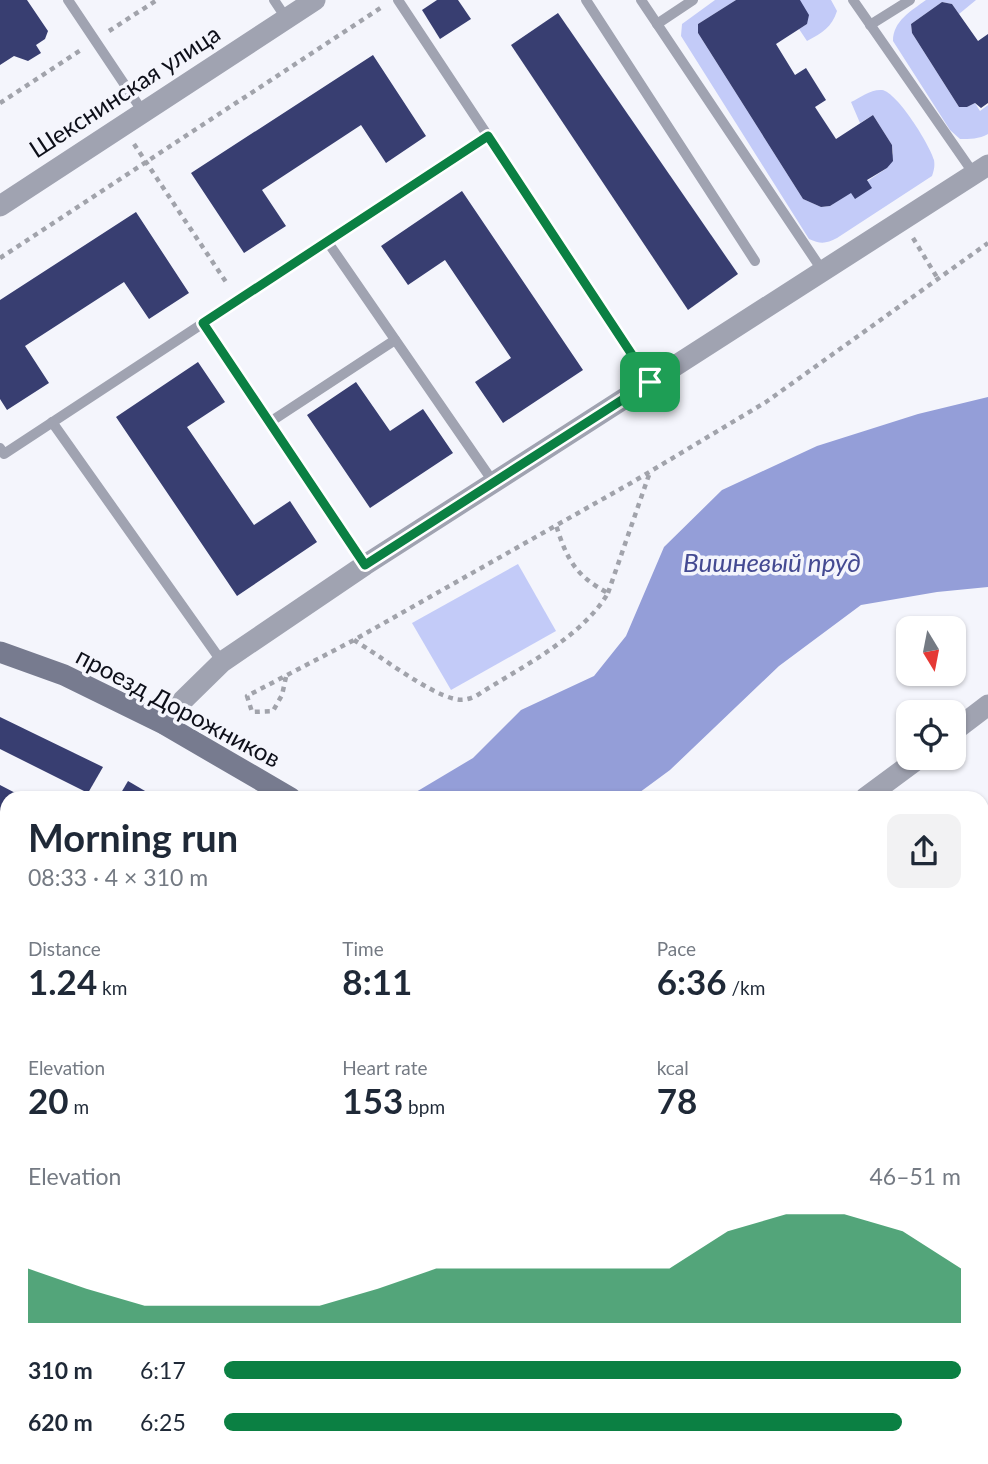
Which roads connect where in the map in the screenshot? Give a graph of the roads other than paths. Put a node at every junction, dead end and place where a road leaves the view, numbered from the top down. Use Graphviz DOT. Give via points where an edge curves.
graph roads {
  1 [pos="68,0"];
  2 [pos="274,0"];
  3 [pos="315,0"];
  4 [pos="395,0"];
  5 [pos="586,0"];
  6 [pos="641,0"];
  7 [pos="693,0"];
  8 [pos="853,0"];
  9 [pos="910,0"];
  10 [pos="286,18"];
  11 [pos="657,24"];
  12 [pos="870,25"];
  13 [pos="143,112"];
  14 [pos="488,136"];
  15 [pos="981,170"];
  16 [pos="0,206"];
  17 [pos="327,241"];
  18 [pos="755,261"];
  19 [pos="822,270"];
  20 [pos="203,323"];
  21 [pos="395,340"];
  22 [pos="650,382"];
  23 [pos="52,422"];
  24 [pos="270,422"];
  25 [pos="0,448"];
  26 [pos="494,484"];
  27 [pos="365,565"];
  28 [pos="0,652"];
  29 [pos="222,662"];
  30 [pos="988,705"];
  31 [pos="966,722"];
  32 [pos="164,724"];
  33 [pos="903,770"];
  34 [pos="279,791"];
  35 [pos="874,791"];
  1 -- 13 [label="lane"];
  2 -- 10 [label="lane"];
  3 -- 10 [label="street, Шекснинская улица"];
  4 -- 14 [label="lane"];
  5 -- 18 [label="lane"];
  6 -- 11 [label="lane"];
  7 -- 11 [label="lane"];
  8 -- 12 [label="lane"];
  9 -- 12 [label="lane"];
  10 -- 13 [label="street, Шекснинская улица"];
  11 -- 19 [label="lane"];
  12 -- 15 [label="lane"];
  13 -- 16 [label="street, Шекснинская улица"];
  14 -- 17 [label="lane"];
  14 -- 22 [label="lane"];
  15 -- 19 [label="street"];
  17 -- 20 [label="lane"];
  17 -- 21 [label="lane"];
  19 -- 22 [label="street"];
  20 -- 23 [label="lane"];
  20 -- 24 [label="lane"];
  21 -- 24 [label="lane"];
  21 -- 26 [label="lane"];
  22 -- 26 [label="street"];
  23 -- 25 [label="lane" via="4,454"];
  23 -- 29 [label="lane"];
  24 -- 27 [label="lane"];
  26 -- 27 [label="street"];
  27 -- 29 [label="street"];
  28 -- 32 [label="main road, проезд Дорожников" via="64,675"];
  29 -- 32 [label="street"];
  30 -- 31 [label="street"];
  32 -- 34 [label="main road, проезд Дорожников"];
  33 -- 35 [label="street"];
}
